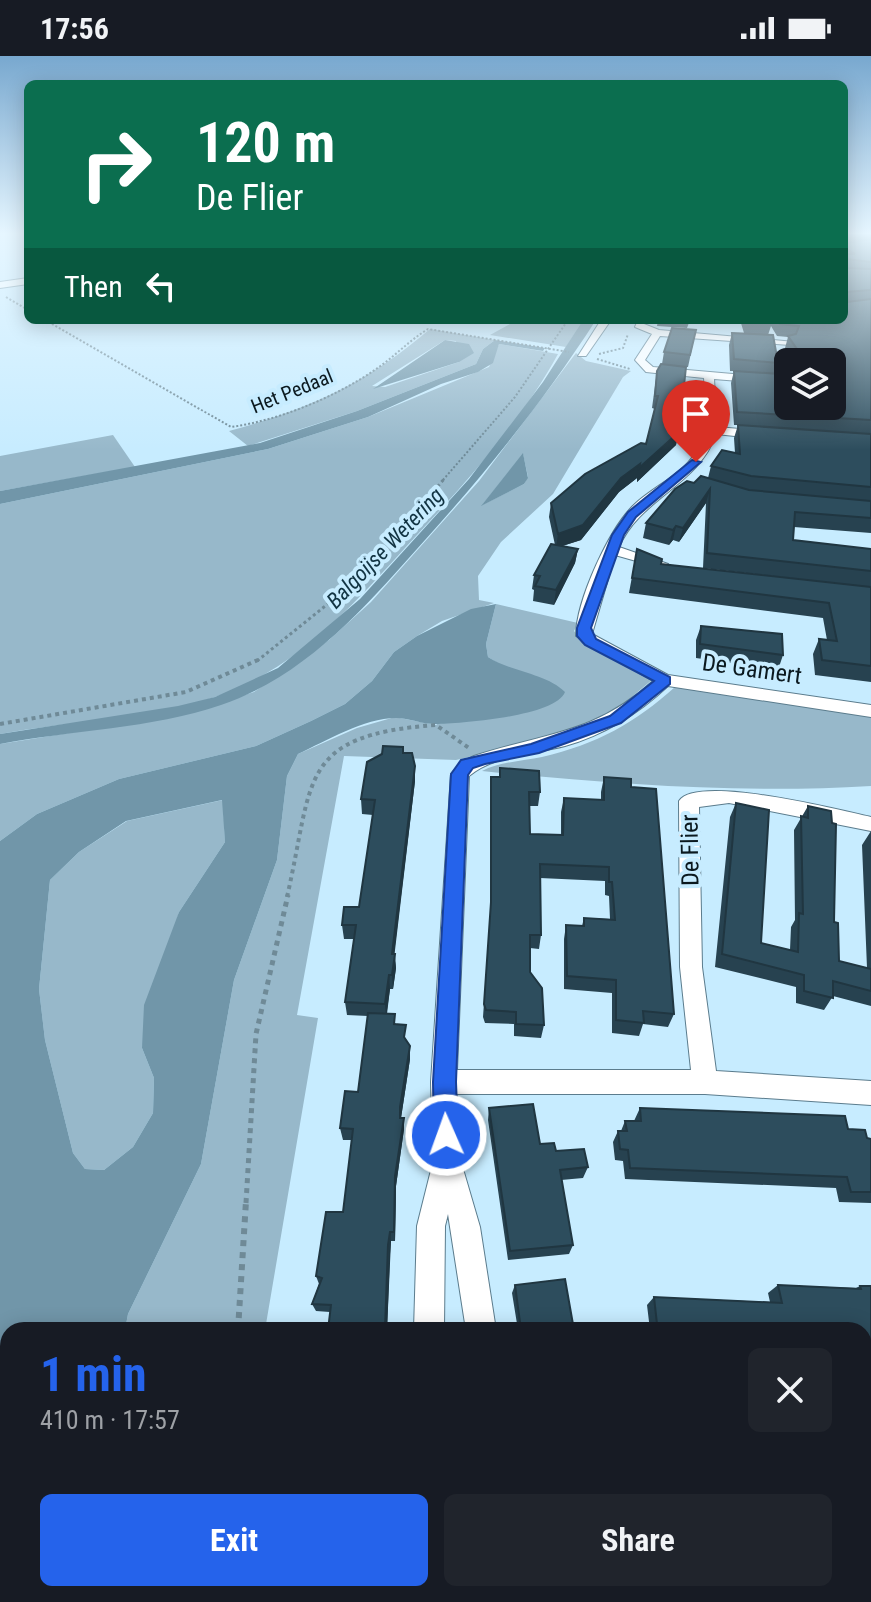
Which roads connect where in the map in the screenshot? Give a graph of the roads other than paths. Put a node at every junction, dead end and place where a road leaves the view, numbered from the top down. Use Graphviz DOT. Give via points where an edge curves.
graph roads {
  1 [pos="604,324"];
  2 [pos="639,324"];
  3 [pos="657,333"];
  4 [pos="790,342"];
  5 [pos="586,355"];
  6 [pos="709,378"];
  7 [pos="774,381"];
  8 [pos="711,430"];
  9 [pos="784,436"];
  10 [pos="611,549"];
  11 [pos="682,570"];
  12 [pos="664,680"];
  13 [pos="871,711"];
  14 [pos="871,824"];
  15 [pos="444,1082"];
  16 [pos="705,1082"];
  17 [pos="871,1093"];
  18 [pos="447,1162"];
  19 [pos="429,1322"];
  20 [pos="480,1322"];
  1 -- 5 [label="street"];
  2 -- 3 [label="street"];
  3 -- 4 [label="street"];
  3 -- 6 [label="street" via="640,360 644,367"];
  6 -- 7 [label="street"];
  6 -- 8 [label="street, De Gamert"];
  8 -- 9 [label="street"];
  8 -- 10 [label="street, De Gamert" via="686,480 632,515"];
  10 -- 11 [label="street"];
  10 -- 12 [label="street, De Gamert" via="584,636"];
  12 -- 13 [label="street, De Gamert"];
  12 -- 15 [label="street" via="615,720 534,749 483,758 467,764 460,774"];
  14 -- 16 [label="street, De Flier" via="729,796 689,801 691,967"];
  15 -- 16 [label="street"];
  15 -- 18 [label="street"];
  16 -- 17 [label="street"];
  18 -- 19 [label="street" via="431,1226"];
  18 -- 20 [label="street" via="466,1227"];
}
